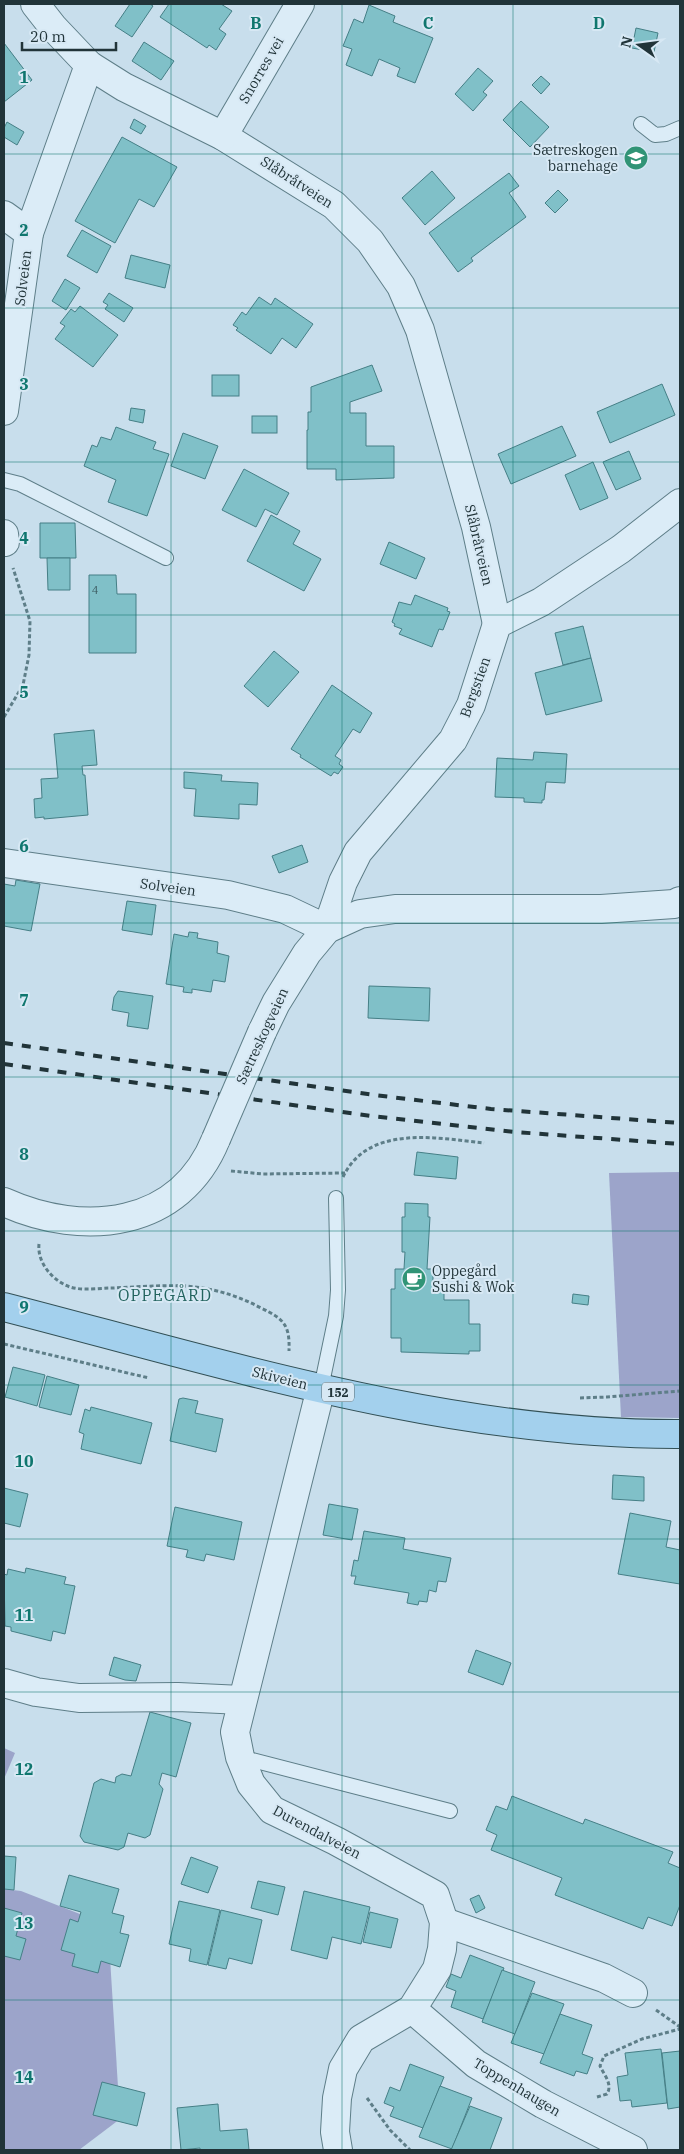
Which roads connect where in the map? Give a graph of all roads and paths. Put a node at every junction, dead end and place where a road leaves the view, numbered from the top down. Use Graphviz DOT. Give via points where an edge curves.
graph roads {
  1 [pos="34,4"];
  2 [pos="300,4"];
  3 [pos="89,65"];
  4 [pos="641,124"];
  5 [pos="680,128"];
  6 [pos="223,136"];
  7 [pos="4,215"];
  8 [pos="29,233"];
  9 [pos="4,411"];
  10 [pos="4,480"];
  11 [pos="680,503"];
  12 [pos="4,538"];
  13 [pos="166,558"];
  14 [pos="497,624"];
  15 [pos="4,717"];
  16 [pos="4,863"];
  17 [pos="680,901"];
  18 [pos="327,929"];
  19 [pos="484,1143"];
  20 [pos="231,1171"];
  21 [pos="345,1173"];
  22 [pos="336,1198"];
  23 [pos="4,1202"];
  24 [pos="46,1217"];
  25 [pos="4,1307"];
  26 [pos="328,1360"];
  27 [pos="321,1388"];
  28 [pos="680,1390"];
  29 [pos="578,1398"];
  30 [pos="680,1434"];
  31 [pos="4,1682"];
  32 [pos="242,1700"];
  33 [pos="240,1757"];
  34 [pos="450,1811"];
  35 [pos="444,1922"];
  36 [pos="633,1993"];
  37 [pos="412,2009"];
  38 [pos="680,2029"];
  39 [pos="343,2069"];
  40 [pos="555,2110"];
  41 [pos="338,2150"];
  42 [pos="410,2150"];
  43 [pos="633,2150"];
  1 -- 3 [label="street, Slåbråtveien"];
  2 -- 6 [label="street, Snorres vei"];
  3 -- 6 [label="street, Slåbråtveien" via="124,87"];
  3 -- 8 [label="street, Solveien"];
  4 -- 5 [label="lane" via="655,135"];
  6 -- 14 [label="street, Slåbråtveien" via="334,205 370,242 401,286 420,330 474,518"];
  7 -- 8 [label="street"];
  8 -- 9 [label="street, Solveien"];
  10 -- 13 [label="lane" via="20,484"];
  11 -- 14 [label="street" via="621,549 541,602"];
  12 -- 15 [label="path" via="30,622 30,646 23,686"];
  14 -- 18 [label="street, Bergstien" via="471,705 453,740 358,852 343,882"];
  16 -- 18 [label="street, Solveien" via="228,895 285,909"];
  17 -- 18 [label="street, Sætreskogveien" via="602,909 395,909 360,914"];
  18 -- 24 [label="street, Sætreskogveien, bridge" via="287,983 204,1164 191,1181 168,1200 119,1219 74,1222"];
  19 -- 21 [label="path" via="416,1138 383,1142 359,1155"];
  20 -- 21 [label="path"];
  21 -- 22 [label="path"];
  22 -- 26 [label="lane" via="338,1290"];
  23 -- 24 [label="street, Sætreskogveien"];
  24 -- 26 [label="path" via="39,1255 50,1273 63,1283 94,1289 182,1286 228,1294 257,1305 282,1321 289,1333 289,1352"];
  25 -- 27 [label="main road, Skiveien / 152"];
  26 -- 27 [label="lane"];
  27 -- 30 [label="main road, Skiveien / 152" via="490,1420 574,1430"];
  27 -- 32 [label="street, Durendalveien"];
  28 -- 29 [label="path"];
  31 -- 32 [label="street" via="36,1692 79,1698 178,1696"];
  32 -- 33 [label="street, Durendalveien" via="235,1732"];
  33 -- 34 [label="lane"];
  33 -- 35 [label="street, Durendalveien" via="250,1784 272,1810 435,1895"];
  35 -- 36 [label="street" via="604,1978"];
  35 -- 37 [label="street, Durendalveien" via="437,1969"];
  37 -- 39 [label="street, Durendalveien" via="361,2039"];
  37 -- 40 [label="street, Toppenhaugen" via="476,2064"];
  38 -- 40 [label="path" via="642,2039 604,2056 600,2066 610,2084 607,2094 600,2097 563,2096"];
  39 -- 41 [label="street, Durendalveien" via="337,2098 335,2132"];
  39 -- 42 [label="path" via="390,2130"];
  40 -- 43 [label="street, Toppenhaugen"];
}
